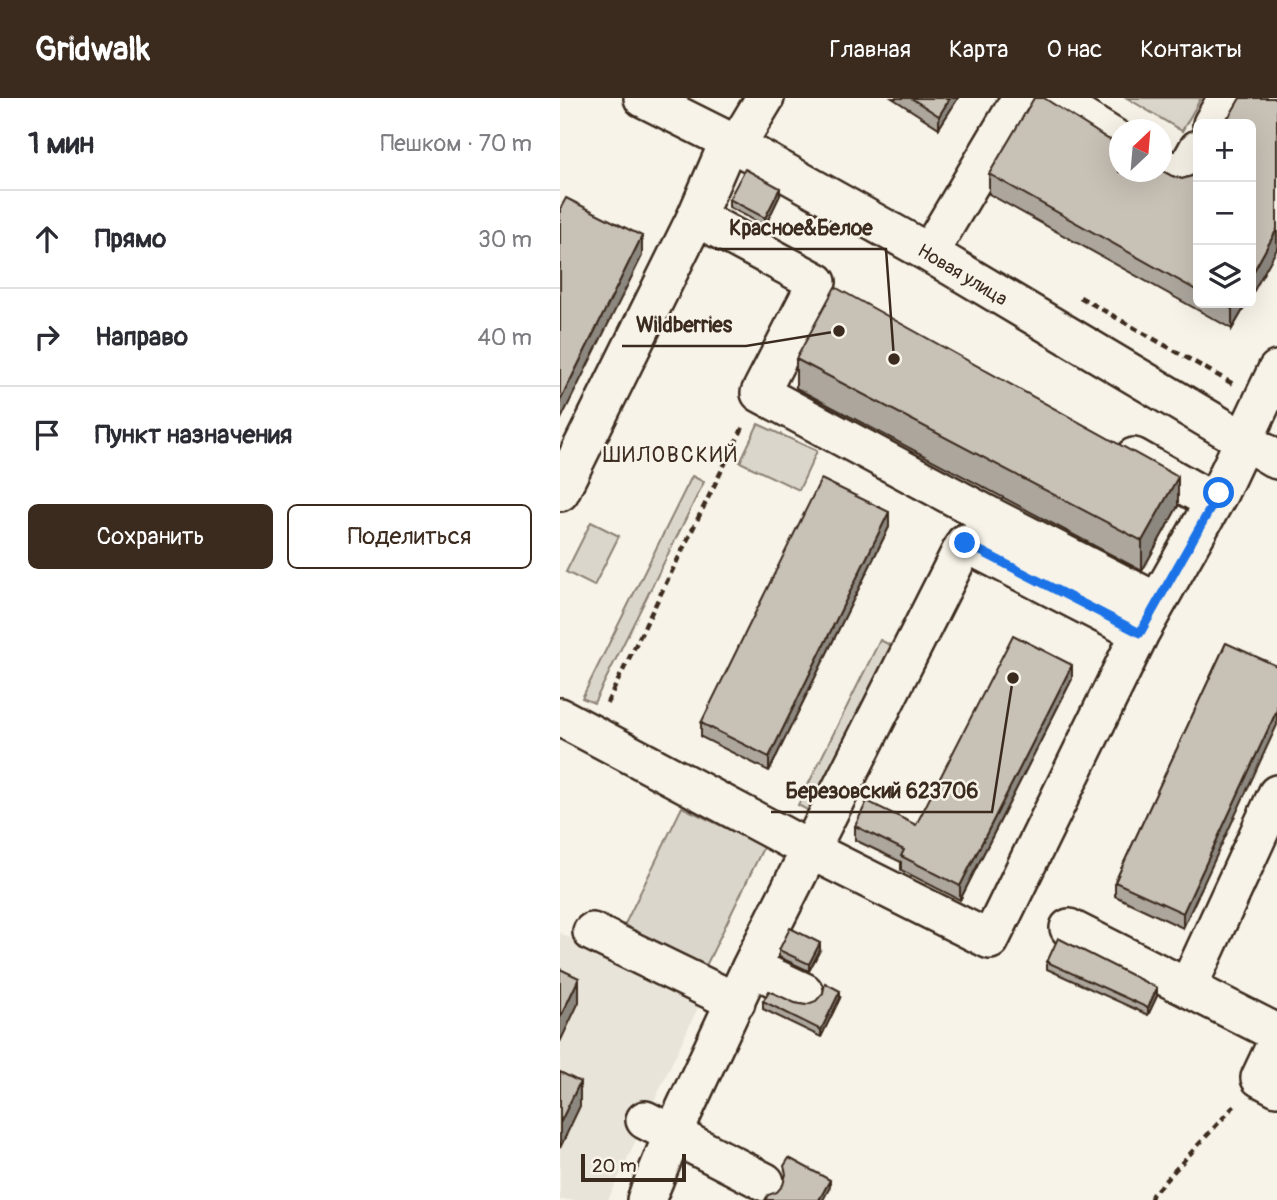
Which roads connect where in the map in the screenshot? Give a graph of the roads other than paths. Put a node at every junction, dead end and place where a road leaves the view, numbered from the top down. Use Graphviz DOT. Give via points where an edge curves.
graph roads {
  1 [pos="643,98"];
  2 [pos="765,98"];
  3 [pos="1021,98"];
  4 [pos="1050,98"];
  5 [pos="1227,98"];
  6 [pos="1215,119"];
  7 [pos="1109,135"];
  8 [pos="733,143"];
  9 [pos="1193,158"];
  10 [pos="1172,172"];
  11 [pos="696,217"];
  12 [pos="929,253"];
  13 [pos="1277,370"];
  14 [pos="1104,441"];
  15 [pos="1244,442"];
  16 [pos="1277,460"];
  17 [pos="560,492"];
  18 [pos="1212,501"];
  19 [pos="1149,618"];
  20 [pos="560,717"];
  21 [pos="1277,794"];
  22 [pos="810,850"];
  23 [pos="1069,928"];
  24 [pos="592,932"];
  25 [pos="751,967"];
  26 [pos="1188,987"];
  27 [pos="804,992"];
  28 [pos="736,1002"];
  29 [pos="1277,1033"];
  30 [pos="1277,1042"];
  31 [pos="1268,1083"];
  32 [pos="659,1127"];
  33 [pos="765,1182"];
  34 [pos="646,1200"];
  1 -- 8 [label="street, Новая улица"];
  2 -- 8 [label="street"];
  3 -- 12 [label="street"];
  4 -- 7 [label="street"];
  5 -- 6 [label="street"];
  8 -- 11 [label="street"];
  8 -- 12 [label="street, Новая улица"];
  9 -- 10 [label="street" via="1182,178"];
  11 -- 17 [label="street"];
  11 -- 19 [label="street" via="829,289 760,393 982,512"];
  12 -- 15 [label="street, Новая улица"];
  13 -- 15 [label="street"];
  14 -- 18 [label="street"];
  15 -- 16 [label="street, Новая улица"];
  15 -- 18 [label="street"];
  18 -- 19 [label="street"];
  19 -- 22 [label="street" via="965,543"];
  19 -- 22 [label="street" via="990,940"];
  20 -- 22 [label="street"];
  21 -- 26 [label="street"];
  22 -- 25 [label="street"];
  23 -- 26 [label="street"];
  24 -- 28 [label="street"];
  25 -- 27 [label="street"];
  25 -- 28 [label="street"];
  26 -- 29 [label="street"];
  28 -- 32 [label="street"];
  30 -- 31 [label="street"];
  32 -- 33 [label="street"];
  32 -- 34 [label="street"];
}
